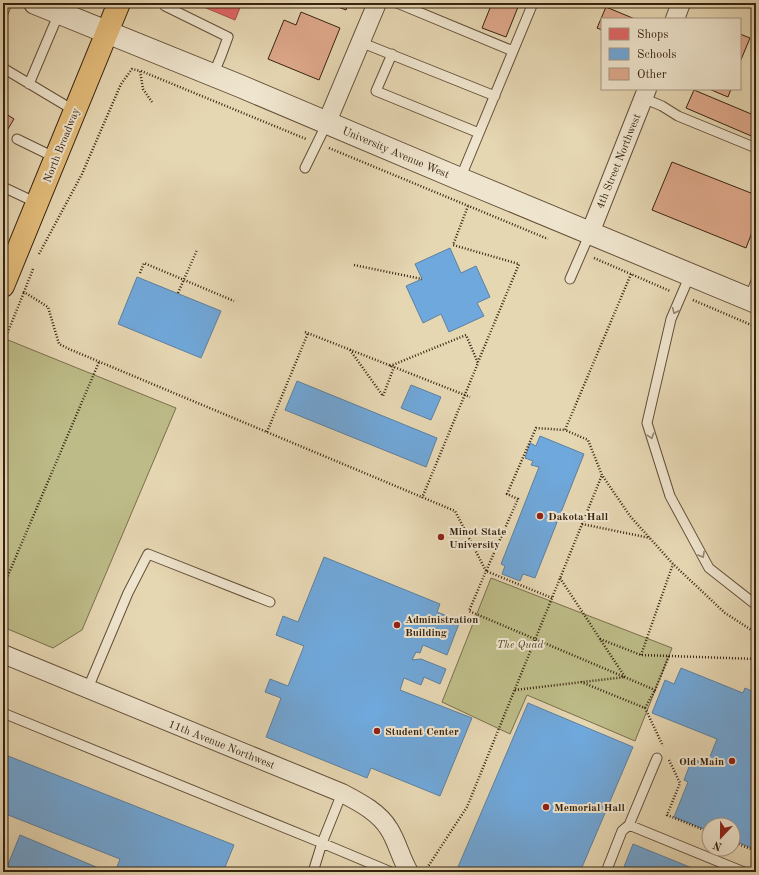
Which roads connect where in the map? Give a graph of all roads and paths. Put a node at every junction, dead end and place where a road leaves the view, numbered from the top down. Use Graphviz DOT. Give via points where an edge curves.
graph roads {
  1 [pos="7,3"];
  2 [pos="119,3"];
  3 [pos="166,3"];
  4 [pos="377,3"];
  5 [pos="396,3"];
  6 [pos="533,3"];
  7 [pos="681,3"];
  8 [pos="753,3"];
  9 [pos="756,4"];
  10 [pos="48,7"];
  11 [pos="3,13"];
  12 [pos="675,18"];
  13 [pos="107,32"];
  14 [pos="360,42"];
  15 [pos="513,51"];
  16 [pos="392,54"];
  17 [pos="3,68"];
  18 [pos="140,71"];
  19 [pos="213,75"];
  20 [pos="29,84"];
  21 [pos="645,93"];
  22 [pos="495,96"];
  23 [pos="152,102"];
  24 [pos="75,112"];
  25 [pos="327,122"];
  26 [pos="479,133"];
  27 [pos="17,140"];
  28 [pos="318,144"];
  29 [pos="756,148"];
  30 [pos="56,158"];
  31 [pos="305,168"];
  32 [pos="460,179"];
  33 [pos="3,187"];
  34 [pos="37,203"];
  35 [pos="468,206"];
  36 [pos="590,233"];
  37 [pos="553,241"];
  38 [pos="196,250"];
  39 [pos="581,252"];
  40 [pos="38,256"];
  41 [pos="35,263"];
  42 [pos="354,265"];
  43 [pos="140,273"];
  44 [pos="631,274"];
  45 [pos="690,275"];
  46 [pos="570,278"];
  47 [pos="422,279"];
  48 [pos="184,280"];
  49 [pos="3,286"];
  50 [pos="24,292"];
  51 [pos="178,293"];
  52 [pos="754,294"];
  53 [pos="682,296"];
  54 [pos="234,301"];
  55 [pos="756,327"];
  56 [pos="3,344"];
  57 [pos="350,350"];
  58 [pos="99,362"];
  59 [pos="478,363"];
  60 [pos="390,366"];
  61 [pos="394,367"];
  62 [pos="465,394"];
  63 [pos="470,396"];
  64 [pos="565,430"];
  65 [pos="267,432"];
  66 [pos="602,475"];
  67 [pos="422,498"];
  68 [pos="582,524"];
  69 [pos="650,538"];
  70 [pos="673,564"];
  71 [pos="486,571"];
  72 [pos="560,578"];
  73 [pos="3,587"];
  74 [pos="552,598"];
  75 [pos="270,602"];
  76 [pos="756,605"];
  77 [pos="756,633"];
  78 [pos="535,638"];
  79 [pos="600,639"];
  80 [pos="3,654"];
  81 [pos="641,655"];
  82 [pos="669,656"];
  83 [pos="756,659"];
  84 [pos="625,677"];
  85 [pos="580,682"];
  86 [pos="88,688"];
  87 [pos="514,690"];
  88 [pos="655,690"];
  89 [pos="645,708"];
  90 [pos="3,714"];
  91 [pos="664,749"];
  92 [pos="667,756"];
  93 [pos="657,758"];
  94 [pos="342,793"];
  95 [pos="630,825"];
  96 [pos="701,829"];
  97 [pos="322,843"];
  98 [pos="741,845"];
  99 [pos="756,851"];
  100 [pos="400,870"];
  101 [pos="313,872"];
  102 [pos="425,872"];
  103 [pos="606,872"];
  104 [pos="744,872"];
  1 -- 11 [label="lane"];
  2 -- 13 [label="main road, North Broadway"];
  3 -- 19 [label="lane" via="165,6 228,37"];
  4 -- 14 [label="street"];
  5 -- 15 [label="lane"];
  6 -- 15 [label="lane"];
  7 -- 12 [label="street"];
  8 -- 9 [label="lane"];
  10 -- 13 [label="street, University Avenue West"];
  10 -- 20 [label="lane"];
  13 -- 19 [label="street, University Avenue West"];
  13 -- 24 [label="main road, North Broadway"];
  14 -- 16 [label="lane"];
  14 -- 25 [label="street"];
  15 -- 22 [label="lane"];
  16 -- 22 [label="lane"];
  16 -- 26 [label="lane" via="376,91"];
  17 -- 20 [label="lane"];
  18 -- 23 [label="path" via="143,89"];
  18 -- 28 [label="path"];
  18 -- 40 [label="path" via="132,69 121,84 82,174"];
  19 -- 25 [label="street, University Avenue West"];
  20 -- 24 [label="lane"];
  21 -- 29 [label="lane" via="678,116"];
  21 -- 36 [label="street, 4th Street Northwest"];
  22 -- 26 [label="lane"];
  24 -- 30 [label="main road, North Broadway"];
  25 -- 28 [label="lane"];
  25 -- 32 [label="street, University Avenue West"];
  26 -- 32 [label="lane"];
  27 -- 30 [label="lane"];
  28 -- 31 [label="lane"];
  28 -- 35 [label="path"];
  30 -- 34 [label="main road, North Broadway"];
  32 -- 36 [label="street, University Avenue West"];
  33 -- 34 [label="lane"];
  34 -- 49 [label="main road, North Broadway"];
  35 -- 37 [label="path"];
  35 -- 59 [label="path" via="453,244 519,264"];
  36 -- 39 [label="lane"];
  36 -- 45 [label="street, University Avenue West"];
  38 -- 48 [label="path"];
  39 -- 44 [label="path"];
  39 -- 46 [label="lane"];
  41 -- 50 [label="path"];
  42 -- 47 [label="path"];
  43 -- 48 [label="path" via="144,263"];
  44 -- 53 [label="path"];
  44 -- 64 [label="path"];
  45 -- 52 [label="street, University Avenue West"];
  45 -- 53 [label="lane"];
  48 -- 51 [label="path"];
  48 -- 54 [label="path"];
  50 -- 56 [label="path"];
  50 -- 58 [label="path" via="48,307 60,344"];
  53 -- 55 [label="path"];
  53 -- 76 [label="lane, one-way" via="671,319 647,423 670,496 709,568"];
  57 -- 60 [label="path"];
  57 -- 61 [label="path" via="383,396"];
  57 -- 65 [label="path" via="306,332"];
  58 -- 65 [label="path"];
  58 -- 73 [label="path"];
  59 -- 60 [label="path" via="466,335"];
  59 -- 62 [label="path"];
  60 -- 61 [label="path"];
  61 -- 62 [label="path"];
  62 -- 63 [label="path"];
  62 -- 67 [label="path"];
  64 -- 66 [label="path" via="588,440"];
  64 -- 71 [label="path" via="536,428 507,494 518,499"];
  65 -- 67 [label="path"];
  66 -- 68 [label="path"];
  66 -- 69 [label="path" via="630,516"];
  67 -- 71 [label="path" via="455,511"];
  68 -- 69 [label="path"];
  68 -- 72 [label="path"];
  69 -- 70 [label="path"];
  70 -- 77 [label="path" via="725,613"];
  70 -- 81 [label="path"];
  71 -- 74 [label="path"];
  71 -- 78 [label="path" via="469,611"];
  72 -- 74 [label="path"];
  72 -- 79 [label="path"];
  74 -- 78 [label="path"];
  75 -- 86 [label="lane" via="148,554 128,592"];
  78 -- 84 [label="path"];
  78 -- 87 [label="path"];
  79 -- 81 [label="path"];
  79 -- 84 [label="path"];
  80 -- 86 [label="street, 11th Avenue Northwest"];
  81 -- 82 [label="path"];
  82 -- 83 [label="path"];
  82 -- 88 [label="path"];
  84 -- 85 [label="path"];
  84 -- 88 [label="path"];
  85 -- 87 [label="path"];
  85 -- 89 [label="path"];
  86 -- 94 [label="street, 11th Avenue Northwest"];
  87 -- 102 [label="path" via="467,807"];
  88 -- 89 [label="path"];
  89 -- 91 [label="path"];
  90 -- 97 [label="lane"];
  92 -- 96 [label="path" via="680,783 666,815"];
  93 -- 95 [label="lane"];
  94 -- 97 [label="lane"];
  94 -- 100 [label="street, 11th Avenue Northwest" via="370,808 389,829"];
  95 -- 103 [label="lane" via="622,831"];
  95 -- 104 [label="lane"];
  97 -- 100 [label="lane"];
  97 -- 101 [label="lane"];
  98 -- 99 [label="path"];
}
